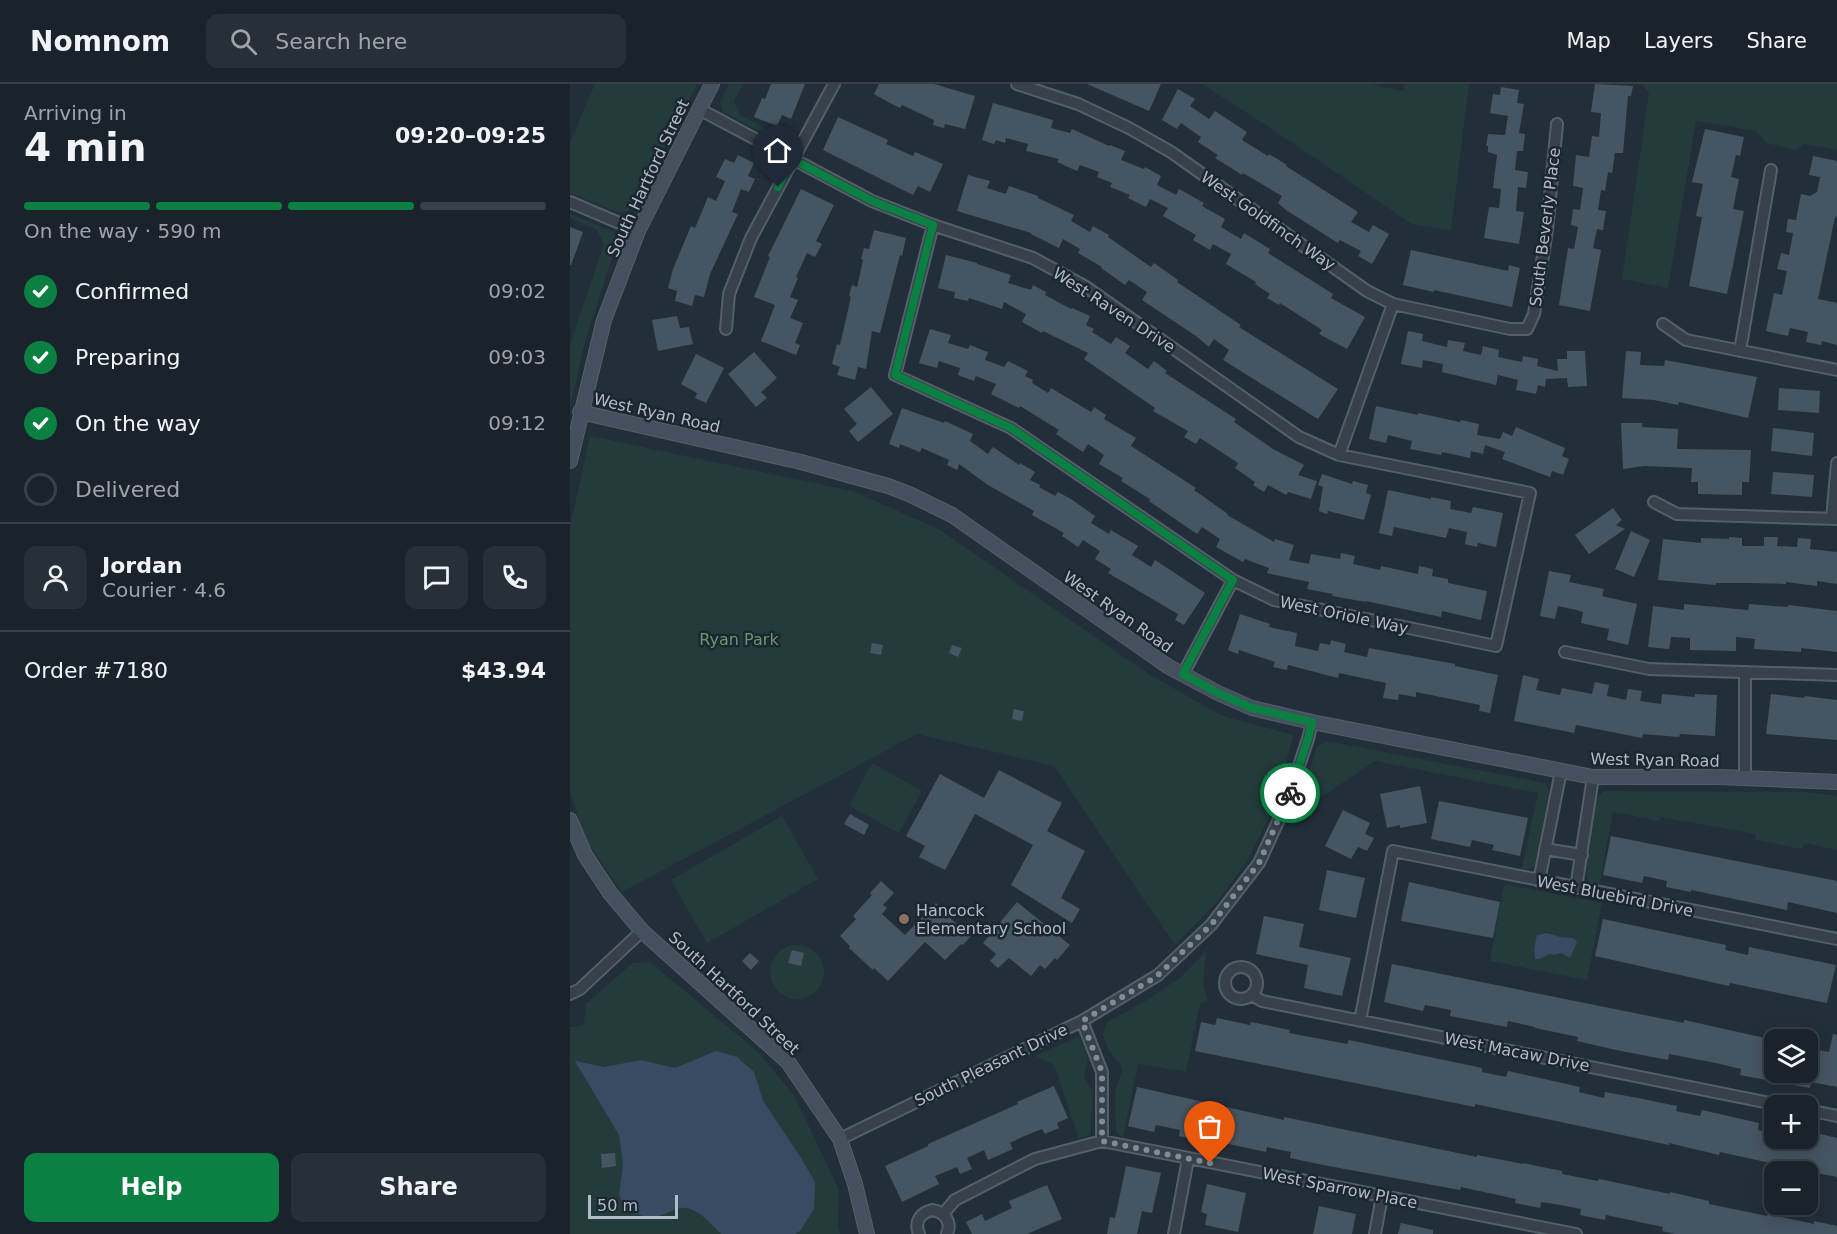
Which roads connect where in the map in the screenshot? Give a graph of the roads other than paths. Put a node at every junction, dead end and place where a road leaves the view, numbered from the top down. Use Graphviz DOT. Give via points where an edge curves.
graph roads {
  1 [pos="711,84"];
  2 [pos="834,84"];
  3 [pos="1017,84"];
  4 [pos="699,109"];
  5 [pos="1557,124"];
  6 [pos="792,159"];
  7 [pos="1772,170"];
  8 [pos="570,202"];
  9 [pos="933,225"];
  10 [pos="638,231"];
  11 [pos="1393,303"];
  12 [pos="1663,324"];
  13 [pos="726,329"];
  14 [pos="1527,329"];
  15 [pos="1740,351"];
  16 [pos="1837,370"];
  17 [pos="580,412"];
  18 [pos="1339,455"];
  19 [pos="570,461"];
  20 [pos="1837,464"];
  21 [pos="1654,502"];
  22 [pos="1835,519"];
  23 [pos="1233,580"];
  24 [pos="1496,646"];
  25 [pos="1565,652"];
  26 [pos="1745,672"];
  27 [pos="1183,674"];
  28 [pos="1837,675"];
  29 [pos="1312,722"];
  30 [pos="1561,771"];
  31 [pos="1593,777"];
  32 [pos="1744,778"];
  33 [pos="1837,782"];
  34 [pos="570,820"];
  35 [pos="1545,849"];
  36 [pos="1582,855"];
  37 [pos="1539,881"];
  38 [pos="1576,888"];
  39 [pos="642,931"];
  40 [pos="1837,939"];
  41 [pos="570,994"];
  42 [pos="1252,994"];
  43 [pos="1082,1021"];
  44 [pos="1360,1021"];
  45 [pos="1764,1102"];
  46 [pos="1818,1112"];
  47 [pos="1837,1116"];
  48 [pos="840,1139"];
  49 [pos="1102,1141"];
  50 [pos="1188,1159"];
  51 [pos="1382,1196"];
  52 [pos="943,1214"];
  53 [pos="867,1234"];
  54 [pos="919,1234"];
  55 [pos="946,1234"];
  56 [pos="1174,1234"];
  57 [pos="1375,1234"];
  58 [pos="1576,1234"];
  1 -- 4 [label="street, South Hartford Street"];
  2 -- 6 [label="street"];
  3 -- 11 [label="street, West Goldfinch Way" via="1078,104 1155,143 1367,291"];
  4 -- 6 [label="street, West Raven Drive"];
  4 -- 10 [label="street, South Hartford Street"];
  5 -- 14 [label="street, South Beverly Place" via="1547,230 1534,314"];
  6 -- 9 [label="street, West Raven Drive" via="872,201"];
  6 -- 13 [label="street" via="751,238 729,294"];
  7 -- 15 [label="street"];
  8 -- 10 [label="street"];
  9 -- 18 [label="street, West Raven Drive" via="1033,258 1086,287 1299,436"];
  9 -- 23 [label="street, West Oriole Way" via="895,375 1011,428"];
  10 -- 17 [label="street, South Hartford Street" via="604,320"];
  11 -- 14 [label="street, West Goldfinch Way" via="1510,329"];
  11 -- 18 [label="street"];
  12 -- 15 [label="street" via="1686,340"];
  15 -- 16 [label="street"];
  17 -- 19 [label="street, South Hartford Street"];
  17 -- 27 [label="street, West Ryan Road" via="801,462 909,494 952,515"];
  18 -- 24 [label="street, West Raven Drive" via="1530,493"];
  20 -- 22 [label="street"];
  21 -- 22 [label="street" via="1677,514"];
  23 -- 24 [label="street, West Oriole Way" via="1274,600"];
  23 -- 27 [label="street"];
  25 -- 26 [label="street" via="1648,669"];
  26 -- 28 [label="street"];
  26 -- 32 [label="street"];
  27 -- 29 [label="street, West Ryan Road" via="1252,708"];
  29 -- 30 [label="street, West Ryan Road"];
  29 -- 43 [label="street, South Pleasant Drive" via="1287,802 1259,863 1211,925 1158,975"];
  30 -- 31 [label="street, West Ryan Road"];
  30 -- 35 [label="street"];
  31 -- 32 [label="street, West Ryan Road"];
  31 -- 36 [label="street"];
  32 -- 33 [label="street, West Ryan Road"];
  34 -- 39 [label="street, South Hartford Street" via="585,855"];
  35 -- 36 [label="street"];
  35 -- 37 [label="street"];
  36 -- 38 [label="street"];
  37 -- 38 [label="street, West Bluebird Drive"];
  37 -- 44 [label="street, West Bluebird Drive" via="1393,851"];
  38 -- 40 [label="street, West Bluebird Drive"];
  39 -- 41 [label="street"];
  39 -- 48 [label="street, South Hartford Street" via="788,1062"];
  42 -- 44 [label="street, West Macaw Drive" via="1262,1000"];
  43 -- 48 [label="street, South Pleasant Drive"];
  43 -- 49 [label="street" via="1102,1072"];
  44 -- 45 [label="street, West Macaw Drive"];
  46 -- 47 [label="street"];
  48 -- 53 [label="street, South Hartford Street"];
  49 -- 50 [label="street, West Sparrow Place"];
  49 -- 52 [label="street, West Sparrow Place" via="1035,1159 955,1200"];
  50 -- 51 [label="street, West Sparrow Place"];
  50 -- 56 [label="street"];
  51 -- 57 [label="street"];
  51 -- 58 [label="street, West Sparrow Place"];
  52 -- 54 [label="street, West Sparrow Place" via="932,1210 921,1215 916,1225"];
  52 -- 55 [label="street" via="949,1224"];
}
